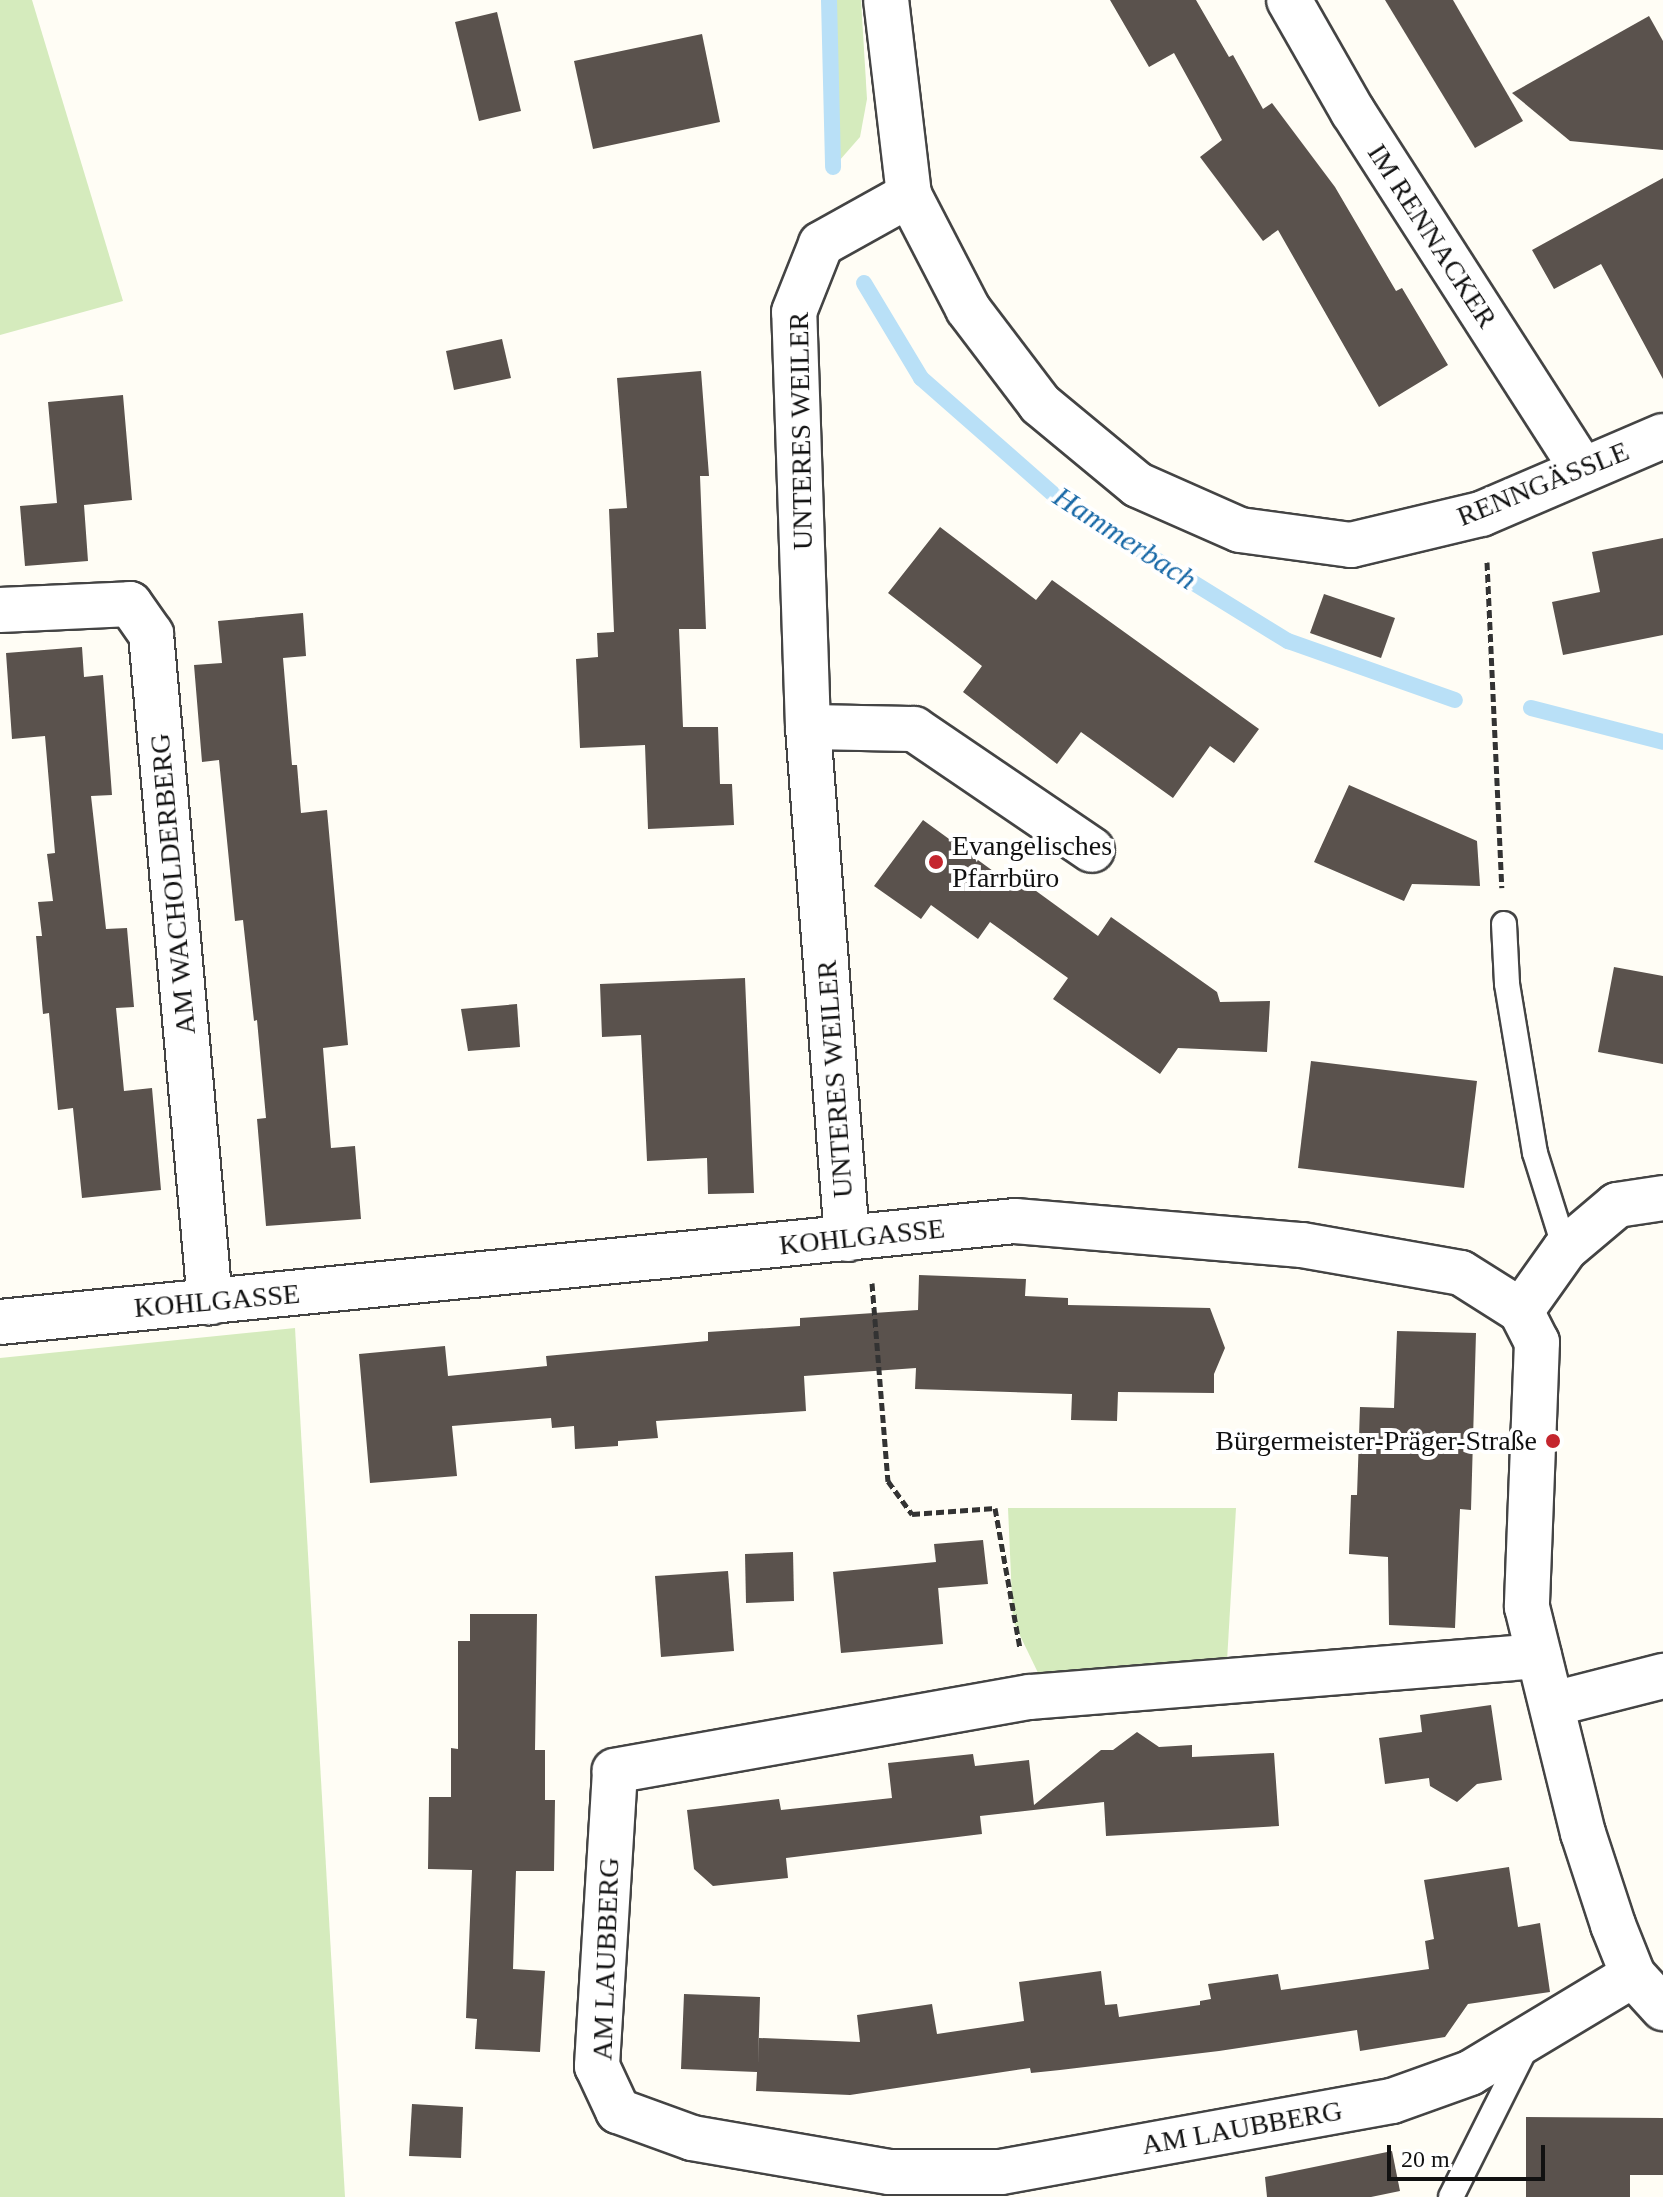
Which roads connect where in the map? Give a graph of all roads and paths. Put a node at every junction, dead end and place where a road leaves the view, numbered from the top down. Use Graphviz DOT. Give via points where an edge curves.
graph roads {
  1 [pos="886,0"];
  2 [pos="1289,0"];
  3 [pos="909,195"];
  4 [pos="1663,436"];
  5 [pos="1582,469"];
  6 [pos="1481,514"];
  7 [pos="0,610"];
  8 [pos="808,727"];
  9 [pos="1092,850"];
  10 [pos="1504,924"];
  11 [pos="1663,1198"];
  12 [pos="847,1239"];
  13 [pos="1565,1249"];
  14 [pos="210,1302"];
  15 [pos="1521,1311"];
  16 [pos="0,1322"];
  17 [pos="1539,1656"];
  18 [pos="1663,1676"];
  19 [pos="1029,1697"];
  20 [pos="1553,1704"];
  21 [pos="1633,1975"];
  22 [pos="1663,2008"];
  23 [pos="1532,2035"];
  24 [pos="1451,2197"];
  1 -- 3 [label="street"];
  2 -- 5 [label="street, IM RENNACKER" via="1353,112"];
  3 -- 6 [label="street, RENNGÄSSLE" via="968,309 1040,404 1138,485 1240,530 1351,545"];
  3 -- 8 [label="street, UNTERES WEILER" via="821,244 794,312"];
  4 -- 5 [label="street, RENNGÄSSLE"];
  5 -- 6 [label="street, RENNGÄSSLE"];
  6 -- 10 [label="path"];
  7 -- 14 [label="street, AM WACHOLDERBERG" via="130,604 151,634"];
  8 -- 9 [label="street" via="914,729"];
  8 -- 12 [label="street, UNTERES WEILER"];
  10 -- 13 [label="lane" via="1507,984 1535,1153"];
  11 -- 13 [label="street" via="1617,1205"];
  12 -- 14 [label="street, KOHLGASSE"];
  12 -- 15 [label="street, KOHLGASSE" via="1015,1221 1302,1245 1461,1273"];
  12 -- 19 [label="path" via="871,1269 888,1481 912,1514 995,1508"];
  13 -- 15 [label="street"];
  14 -- 16 [label="street, KOHLGASSE"];
  15 -- 17 [label="street" via="1537,1342 1527,1607"];
  17 -- 19 [label="street, AM LAUBBERG"];
  17 -- 20 [label="street"];
  18 -- 20 [label="street"];
  19 -- 23 [label="street, AM LAUBBERG" via="615,1771 597,2066 618,2111 692,2138 889,2172 1001,2172 1392,2101 1470,2073"];
  20 -- 21 [label="street" via="1583,1833"];
  21 -- 22 [label="street"];
  21 -- 23 [label="street, AM LAUBBERG"];
  23 -- 24 [label="lane"];
}
